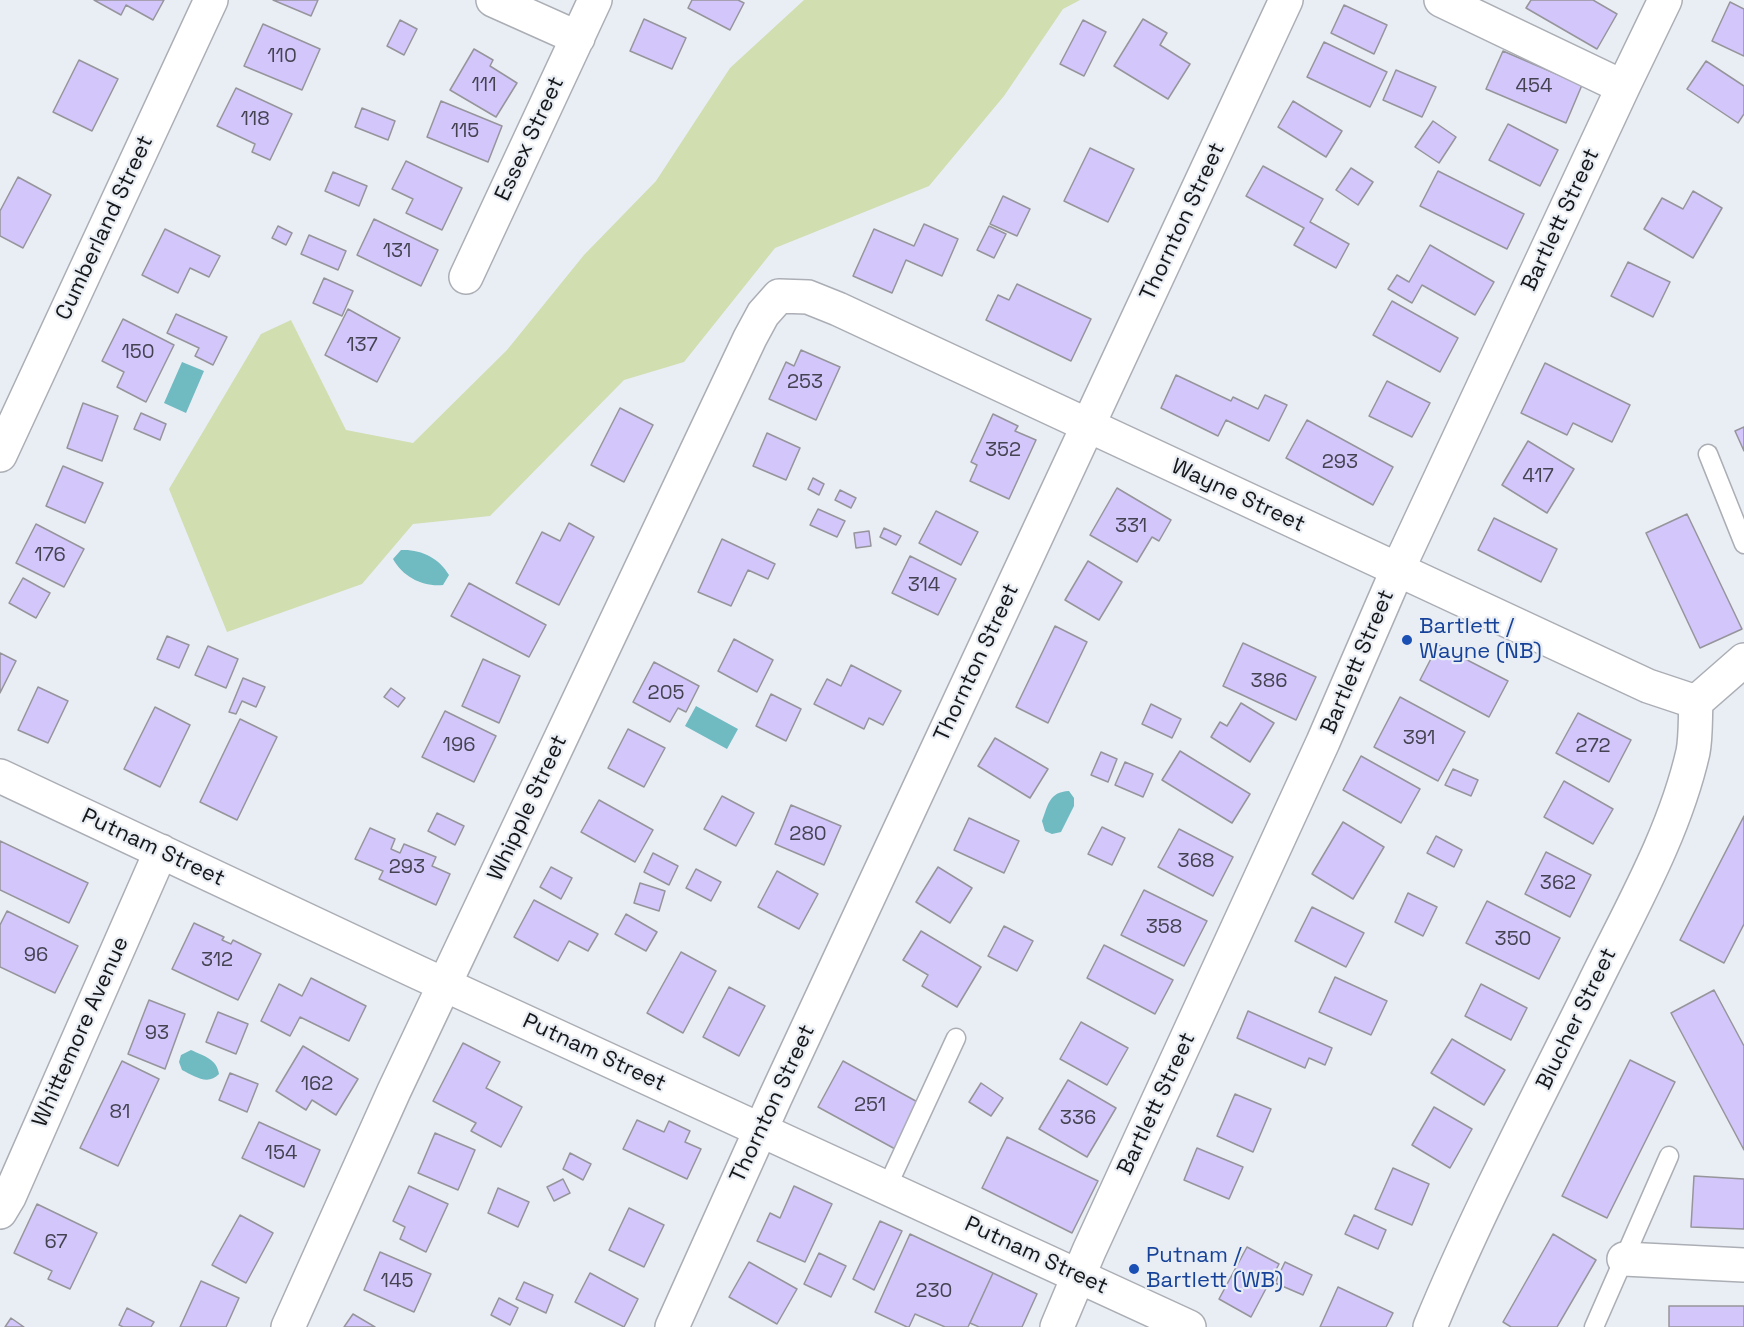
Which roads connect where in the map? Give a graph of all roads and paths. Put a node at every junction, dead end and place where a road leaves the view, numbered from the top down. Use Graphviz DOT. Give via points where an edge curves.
graph roads {
  1 [pos="211,0"];
  2 [pos="493,0"];
  3 [pos="595,0"];
  4 [pos="1286,0"];
  5 [pos="1441,0"];
  6 [pos="1665,0"];
  7 [pos="578,38"];
  8 [pos="1623,87"];
  9 [pos="466,277"];
  10 [pos="779,296"];
  11 [pos="1088,426"];
  12 [pos="1708,454"];
  13 [pos="0,455"];
  14 [pos="1744,544"];
  15 [pos="1397,571"];
  16 [pos="1744,660"];
  17 [pos="1696,702"];
  18 [pos="0,776"];
  19 [pos="161,851"];
  20 [pos="444,984"];
  21 [pos="956,1038"];
  22 [pos="760,1131"];
  23 [pos="1669,1156"];
  24 [pos="886,1188"];
  25 [pos="0,1212"];
  26 [pos="1624,1259"];
  27 [pos="1744,1265"];
  28 [pos="1079,1276"];
  29 [pos="288,1327"];
  30 [pos="672,1327"];
  31 [pos="1057,1327"];
  32 [pos="1189,1327"];
  33 [pos="1430,1327"];
  34 [pos="1594,1327"];
  1 -- 13 [label="street, Cumberland Street"];
  2 -- 7 [label="street"];
  3 -- 7 [label="street, Essex Street"];
  4 -- 11 [label="street, Thornton Street"];
  5 -- 8 [label="street"];
  6 -- 8 [label="street, Bartlett Street"];
  7 -- 9 [label="street, Essex Street"];
  8 -- 15 [label="street, Bartlett Street"];
  10 -- 11 [label="street, Wayne Street" via="808,297 838,309"];
  10 -- 20 [label="street, Whipple Street" via="750,338"];
  11 -- 15 [label="street, Wayne Street"];
  11 -- 22 [label="street, Thornton Street"];
  12 -- 14 [label="lane"];
  15 -- 17 [label="street, Wayne Street" via="1648,686"];
  15 -- 28 [label="street, Bartlett Street"];
  16 -- 17 [label="street"];
  17 -- 33 [label="street, Blucher Street" via="1693,750 1660,850"];
  18 -- 19 [label="street, Putnam Street"];
  19 -- 20 [label="street, Putnam Street"];
  19 -- 25 [label="street, Whittemore Avenue"];
  20 -- 22 [label="street, Putnam Street"];
  20 -- 29 [label="street, Whipple Street"];
  21 -- 24 [label="lane"];
  22 -- 24 [label="street, Putnam Street"];
  22 -- 30 [label="street, Thornton Street"];
  23 -- 26 [label="lane"];
  24 -- 28 [label="street, Putnam Street"];
  26 -- 27 [label="street"];
  26 -- 34 [label="lane"];
  28 -- 31 [label="street, Bartlett Street"];
  28 -- 32 [label="street, Putnam Street"];
}
